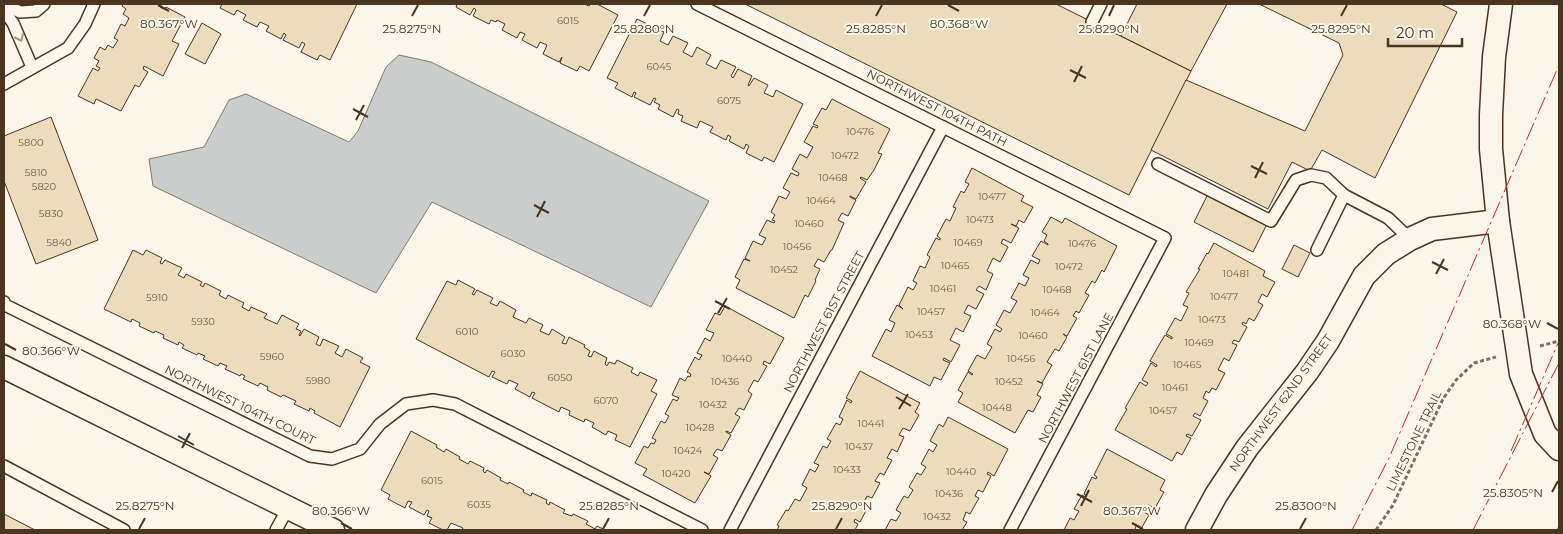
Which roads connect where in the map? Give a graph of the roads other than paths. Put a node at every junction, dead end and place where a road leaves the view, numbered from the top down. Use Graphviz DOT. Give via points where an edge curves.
graph roads {
  1 [pos="4,4"];
  2 [pos="44,4"];
  3 [pos="94,4"];
  4 [pos="697,4"];
  5 [pos="1101,4"];
  6 [pos="1501,4"];
  7 [pos="4,11"];
  8 [pos="1092,22"];
  9 [pos="32,67"];
  10 [pos="4,84"];
  11 [pos="943,126"];
  12 [pos="1158,164"];
  13 [pos="1344,195"];
  14 [pos="1498,221"];
  15 [pos="1165,238"];
  16 [pos="1410,238"];
  17 [pos="1317,250"];
  18 [pos="4,302"];
  19 [pos="4,367"];
  20 [pos="1559,449"];
  21 [pos="4,466"];
  22 [pos="288,508"];
  23 [pos="124,530"];
  24 [pos="276,530"];
  25 [pos="333,530"];
  26 [pos="702,530"];
  27 [pos="730,530"];
  28 [pos="1010,530"];
  29 [pos="1197,530"];
  1 -- 2 [label="lane" via="20,12 36,11"];
  3 -- 9 [label="lane" via="68,48"];
  4 -- 11 [label="lane, NORTHWEST 104TH PATH"];
  5 -- 8 [label="lane"];
  6 -- 14 [label="street" via="1491,115"];
  7 -- 9 [label="lane, one-way" via="13,23"];
  9 -- 10 [label="lane"];
  11 -- 15 [label="lane, NORTHWEST 104TH PATH"];
  11 -- 27 [label="lane, NORTHWEST 61ST STREET"];
  12 -- 13 [label="lane" via="1271,221 1296,180 1312,175 1326,178"];
  13 -- 16 [label="lane" via="1388,218"];
  13 -- 17 [label="lane"];
  14 -- 16 [label="street, NORTHWEST 62ND STREET" via="1432,229"];
  14 -- 20 [label="street" via="1521,374 1546,434"];
  15 -- 28 [label="lane, NORTHWEST 61ST LANE"];
  16 -- 29 [label="street, NORTHWEST 62ND STREET" via="1386,254 1364,276 1328,341 1247,448"];
  18 -- 26 [label="lane, NORTHWEST 104TH COURT" via="310,456 332,460 360,449 380,424 406,404 433,400 455,404"];
  19 -- 22 [label="street"];
  21 -- 23 [label="lane"];
  22 -- 24 [label="lane"];
  22 -- 25 [label="street"];
}
